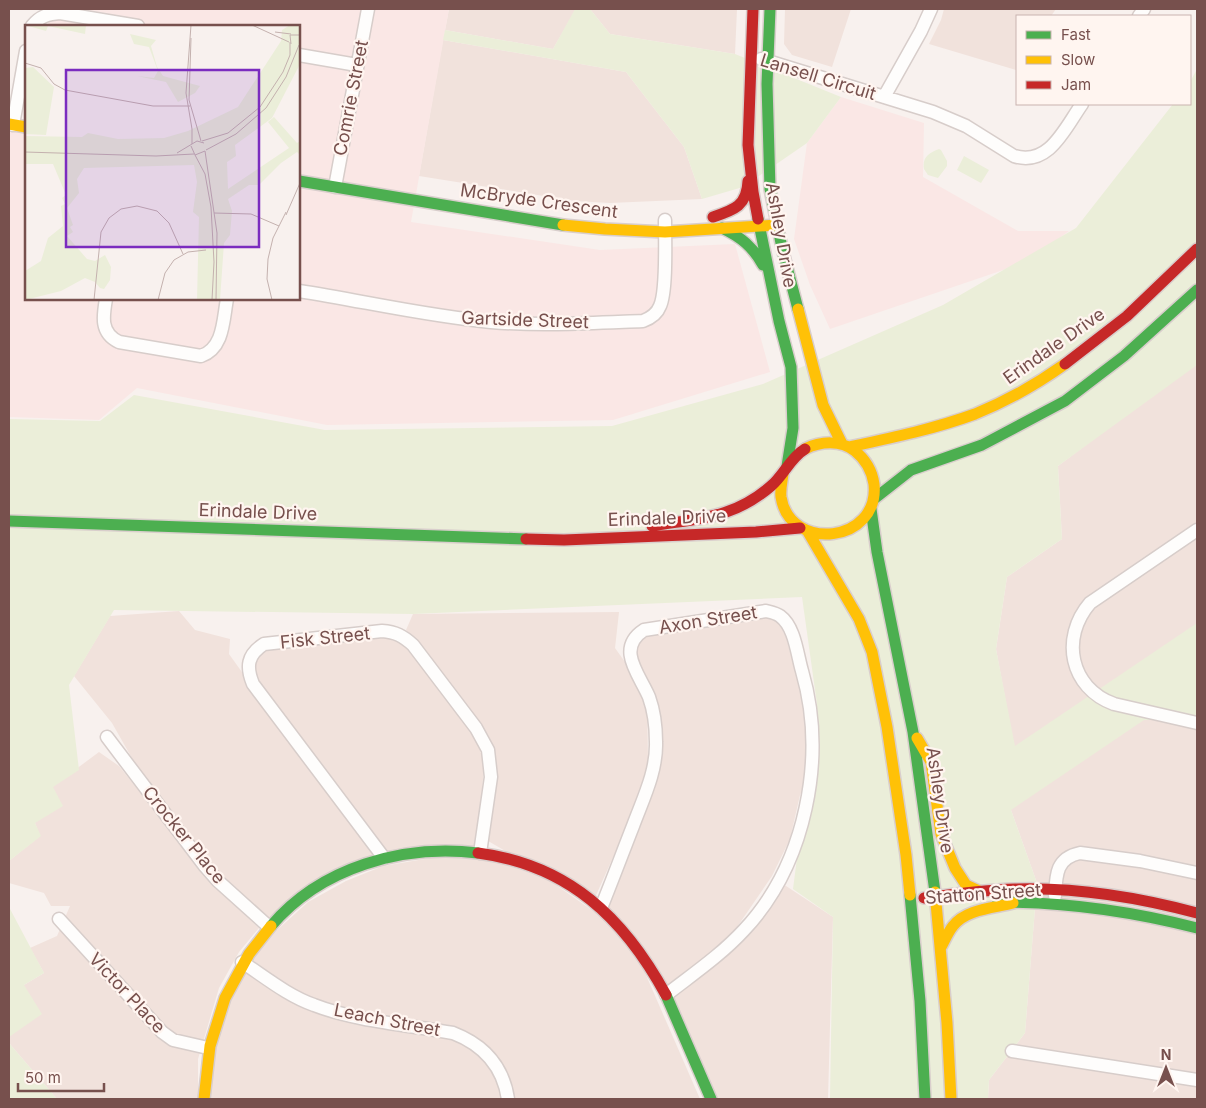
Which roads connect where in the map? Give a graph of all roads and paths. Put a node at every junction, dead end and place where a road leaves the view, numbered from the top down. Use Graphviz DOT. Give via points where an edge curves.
graph roads {
  1 [pos="368,9"];
  2 [pos="753,9"];
  3 [pos="770,9"];
  4 [pos="931,9"];
  5 [pos="33,25"];
  6 [pos="132,25"];
  7 [pos="300,55"];
  8 [pos="25,56"];
  9 [pos="751,56"];
  10 [pos="768,61"];
  11 [pos="357,65"];
  12 [pos="884,97"];
  13 [pos="1081,105"];
  14 [pos="11,125"];
  15 [pos="25,127"];
  16 [pos="751,160"];
  17 [pos="336,178"];
  18 [pos="300,180"];
  19 [pos="391,185"];
  20 [pos="510,212"];
  21 [pos="776,219"];
  22 [pos="558,220"];
  23 [pos="759,220"];
  24 [pos="662,222"];
  25 [pos="722,228"];
  26 [pos="1197,249"];
  27 [pos="770,277"];
  28 [pos="300,290"];
  29 [pos="1197,290"];
  30 [pos="106,300"];
  31 [pos="227,300"];
  32 [pos="801,319"];
  33 [pos="782,334"];
  34 [pos="846,445"];
  35 [pos="785,470"];
  36 [pos="872,504"];
  37 [pos="9,521"];
  38 [pos="804,530"];
  39 [pos="1197,530"];
  40 [pos="506,538"];
  41 [pos="1197,723"];
  42 [pos="913,732"];
  43 [pos="107,737"];
  44 [pos="480,853"];
  45 [pos="384,858"];
  46 [pos="1197,873"];
  47 [pos="1056,889"];
  48 [pos="979,891"];
  49 [pos="936,896"];
  50 [pos="911,900"];
  51 [pos="1019,902"];
  52 [pos="1055,903"];
  53 [pos="960,906"];
  54 [pos="601,908"];
  55 [pos="929,910"];
  56 [pos="1197,913"];
  57 [pos="59,919"];
  58 [pos="268,928"];
  59 [pos="1197,928"];
  60 [pos="941,947"];
  61 [pos="242,962"];
  62 [pos="666,995"];
  63 [pos="947,1023"];
  64 [pos="208,1048"];
  65 [pos="1012,1051"];
  66 [pos="1197,1080"];
  67 [pos="925,1094"];
  68 [pos="204,1099"];
  69 [pos="508,1099"];
  70 [pos="711,1099"];
  71 [pos="920,1099"];
  72 [pos="941,1099"];
  73 [pos="951,1099"];
  1 -- 11 [label="street, Comrie Street"];
  2 -- 9 [label="main road, Ashley Drive"];
  3 -- 10 [label="main road, Ashley Drive"];
  4 -- 12 [label="street, Lansell Circuit"];
  5 -- 6 [label="street" via="41,17 60,13"];
  7 -- 11 [label="street"];
  8 -- 14 [label="street"];
  9 -- 10 [label="street, Lansell Circuit"];
  9 -- 16 [label="main road, Ashley Drive" via="748,131"];
  10 -- 12 [label="street, Lansell Circuit"];
  10 -- 21 [label="main road, Ashley Drive" via="770,189"];
  11 -- 17 [label="street, Comrie Street"];
  12 -- 13 [label="street, Lansell Circuit" via="966,126 1020,158 1046,153"];
  14 -- 15 [label="main road"];
  16 -- 23 [label="main road, Ashley Drive"];
  16 -- 23 [label="main road, McBryde Crescent" via="747,174 748,189 742,204 734,210 709,217"];
  17 -- 18 [label="main road, McBryde Crescent"];
  17 -- 20 [label="main road, McBryde Crescent"];
  19 -- 20 [label="main road, McBryde Crescent"];
  20 -- 22 [label="main road, McBryde Crescent"];
  21 -- 23 [label="main road, McBryde Crescent"];
  21 -- 32 [label="main road, Ashley Drive"];
  22 -- 24 [label="main road, McBryde Crescent"];
  22 -- 24 [label="main road, McBryde Crescent" via="606,230"];
  23 -- 25 [label="main road, McBryde Crescent"];
  23 -- 27 [label="main road, Ashley Drive"];
  24 -- 25 [label="main road, McBryde Crescent"];
  24 -- 28 [label="street, Gartside Street" via="663,296 656,313 643,321 579,324 493,322"];
  25 -- 27 [label="main road" via="750,245"];
  26 -- 34 [label="main road, Erindale Drive" via="1153,293 1091,345 1014,397 940,425"];
  27 -- 33 [label="main road, Ashley Drive"];
  29 -- 36 [label="main road" via="1124,356 1065,401 982,445 911,470"];
  30 -- 31 [label="street" via="104,327 113,339 201,356 215,348 219,340"];
  32 -- 33 [label="main road"];
  32 -- 34 [label="main road, Ashley Drive" via="823,405"];
  33 -- 35 [label="main road, Ashley Drive" via="791,367 793,419"];
  34 -- 35 [label="main road" via="824,443 805,448"];
  34 -- 36 [label="main road" via="864,459 871,470 874,482"];
  35 -- 38 [label="main road" via="782,500 787,512"];
  35 -- 40 [label="main road, Erindale Drive" via="757,498 739,509 720,514 653,526"];
  36 -- 38 [label="main road" via="862,520 850,530 836,535"];
  36 -- 42 [label="main road, Ashley Drive" via="876,547"];
  37 -- 40 [label="main road, Erindale Drive"];
  38 -- 40 [label="main road, Erindale Drive" via="564,540"];
  38 -- 50 [label="main road, Ashley Drive" via="859,618 872,652 887,727"];
  39 -- 41 [label="street" via="1090,603 1075,628 1073,643 1077,670 1089,690 1101,699"];
  42 -- 48 [label="main road" via="931,762 942,834 955,868 966,886"];
  42 -- 49 [label="main road, Ashley Drive"];
  43 -- 58 [label="street, Crocker Place" via="204,865"];
  44 -- 45 [label="main road" via="420,851"];
  44 -- 45 [label="street, Fisk Street" via="491,777 488,750 480,734 413,645 394,632 264,644 255,650 250,660 249,673 253,684"];
  44 -- 54 [label="main road" via="536,867 566,882"];
  45 -- 58 [label="main road" via="345,871 315,887"];
  46 -- 47 [label="street, Statton Street" via="1080,853 1064,860 1056,878"];
  47 -- 48 [label="main road, Statton Street"];
  47 -- 52 [label="street, Statton Street"];
  47 -- 56 [label="main road, Statton Street" via="1108,893 1160,902"];
  48 -- 49 [label="main road, Statton Street"];
  49 -- 50 [label="main road, Statton Street"];
  49 -- 55 [label="main road, Ashley Drive"];
  50 -- 55 [label="main road, Ashley Drive"];
  51 -- 52 [label="main road, Statton Street"];
  51 -- 53 [label="main road, Statton Street"];
  51 -- 60 [label="main road" via="957,921"];
  52 -- 59 [label="main road, Statton Street" via="1124,911"];
  54 -- 62 [label="main road" via="635,944"];
  54 -- 62 [label="street, Axon Street" via="648,788 655,754 654,720 649,698 632,665 633,641 644,630 766,611 778,615 790,630 805,682 812,736 806,807 796,842 766,903 745,929 722,952"];
  55 -- 60 [label="main road, Ashley Drive"];
  55 -- 67 [label="main road, Ashley Drive" via="920,1001"];
  57 -- 64 [label="street, Victor Place" via="162,1032 173,1040"];
  58 -- 61 [label="main road"];
  60 -- 63 [label="main road, Ashley Drive"];
  61 -- 64 [label="main road" via="217,1014"];
  61 -- 69 [label="street, Leach Street" via="312,1005 470,1039 490,1057 501,1074"];
  62 -- 70 [label="main road"];
  63 -- 72 [label="main road" via="940,1040"];
  63 -- 73 [label="main road, Ashley Drive"];
  64 -- 68 [label="main road"];
  65 -- 66 [label="street"];
  67 -- 71 [label="main road"];
}
